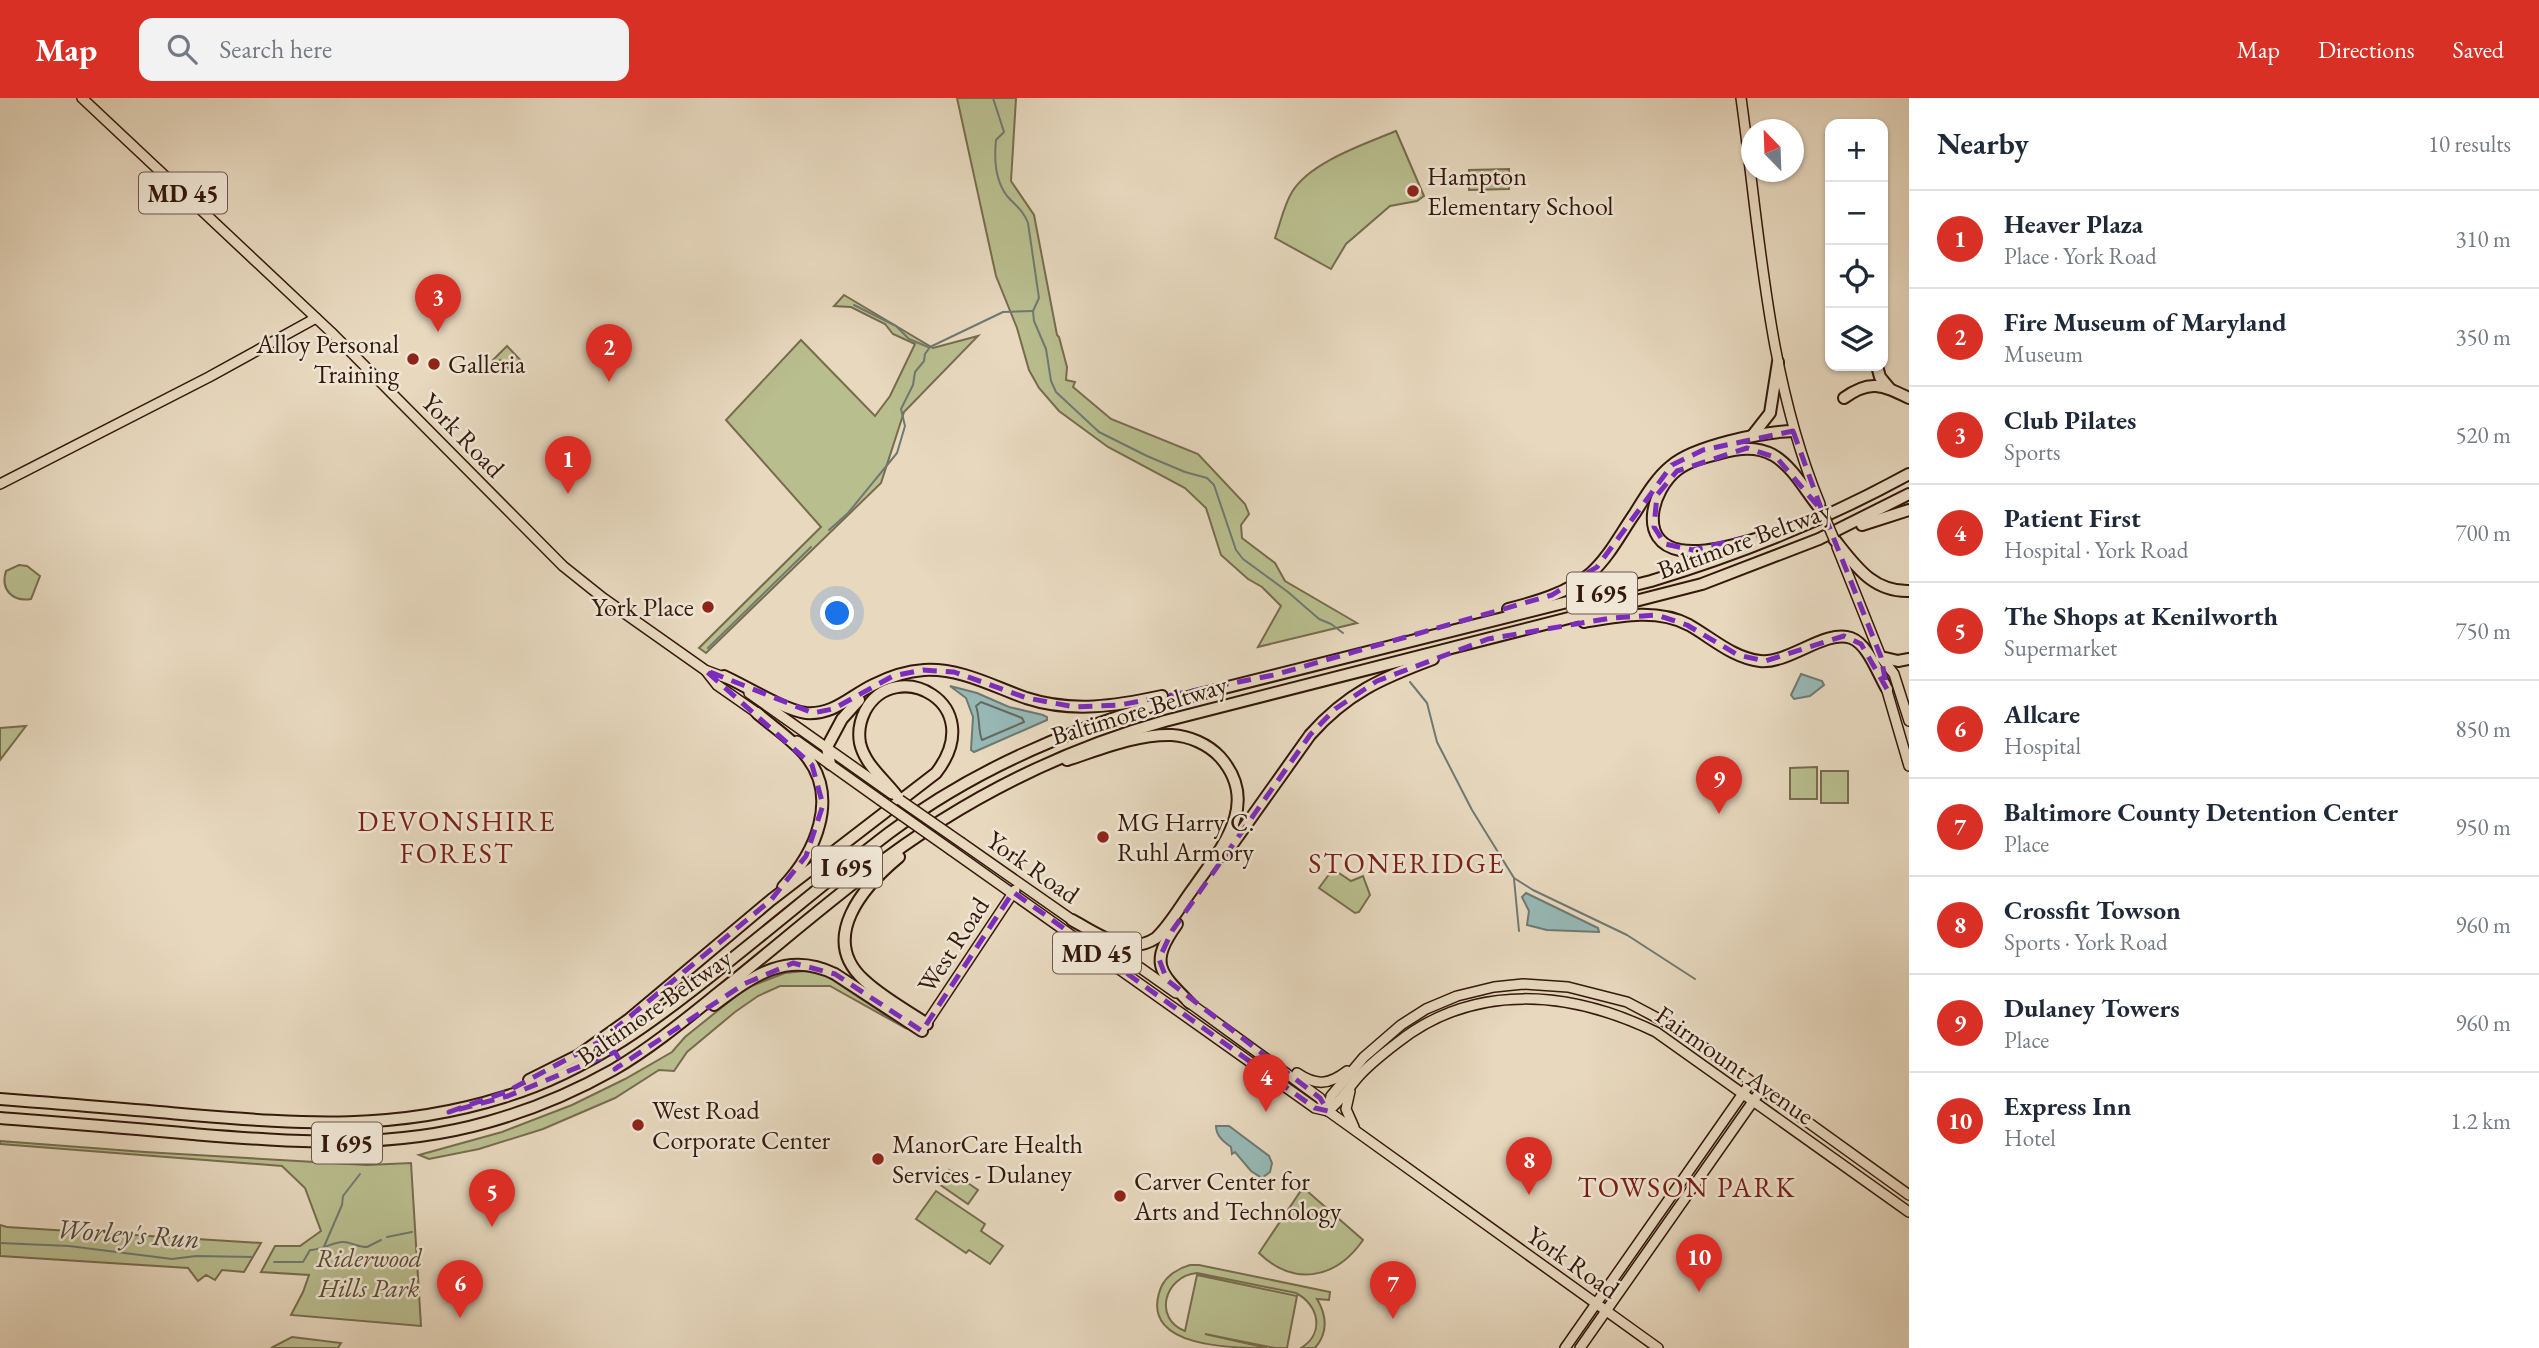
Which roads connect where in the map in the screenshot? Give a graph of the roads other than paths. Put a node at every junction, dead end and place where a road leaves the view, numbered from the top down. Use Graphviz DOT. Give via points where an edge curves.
graph roads {
  1 [pos="82,98"];
  2 [pos="1741,98"];
  3 [pos="316,318"];
  4 [pos="1778,362"];
  5 [pos="1878,371"];
  6 [pos="1890,389"];
  7 [pos="1844,398"];
  8 [pos="1909,398"];
  9 [pos="1793,431"];
  10 [pos="1752,436"];
  11 [pos="1909,474"];
  12 [pos="0,484"];
  13 [pos="1811,492"];
  14 [pos="1909,494"];
  15 [pos="1909,510"];
  16 [pos="1822,511"];
  17 [pos="1811,523"];
  18 [pos="1819,539"];
  19 [pos="1834,539"];
  20 [pos="1847,560"];
  21 [pos="1909,591"];
  22 [pos="1522,631"];
  23 [pos="1488,639"];
  24 [pos="1388,647"];
  25 [pos="1881,657"];
  26 [pos="1909,659"];
  27 [pos="705,670"];
  28 [pos="1274,675"];
  29 [pos="724,676"];
  30 [pos="893,676"];
  31 [pos="1887,689"];
  32 [pos="757,713"];
  33 [pos="1909,721"];
  34 [pos="827,747"];
  35 [pos="830,764"];
  36 [pos="1909,766"];
  37 [pos="990,791"];
  38 [pos="895,795"];
  39 [pos="946,816"];
  40 [pos="1020,883"];
  41 [pos="1013,892"];
  42 [pos="771,900"];
  43 [pos="1072,920"];
  44 [pos="1080,940"];
  45 [pos="1132,962"];
  46 [pos="1190,1003"];
  47 [pos="924,1027"];
  48 [pos="1389,1034"];
  49 [pos="1399,1041"];
  50 [pos="1364,1057"];
  51 [pos="1278,1065"];
  52 [pos="615,1069"];
  53 [pos="1751,1082"];
  54 [pos="1354,1083"];
  55 [pos="1761,1090"];
  56 [pos="1743,1093"];
  57 [pos="0,1099"];
  58 [pos="1753,1101"];
  59 [pos="1328,1111"];
  60 [pos="449,1112"];
  61 [pos="0,1118"];
  62 [pos="0,1123"];
  63 [pos="67,1123"];
  64 [pos="1357,1132"];
  65 [pos="1909,1195"];
  66 [pos="1909,1212"];
  67 [pos="1596,1304"];
  68 [pos="1606,1311"];
  69 [pos="1565,1348"];
  70 [pos="1580,1348"];
  71 [pos="1658,1348"];
  1 -- 3 [label="main road, York Road / MD 45"];
  2 -- 4 [label="main road"];
  3 -- 12 [label="main road"];
  3 -- 27 [label="main road, York Road / MD 45" via="563,566"];
  4 -- 9 [label="main road"];
  4 -- 10 [label="highway" via="1770,413"];
  5 -- 6 [label="highway"];
  6 -- 7 [label="highway" via="1868,386"];
  6 -- 8 [label="highway"];
  9 -- 10 [label="highway"];
  9 -- 13 [label="main road"];
  10 -- 24 [label="highway" via="1691,454 1672,465 1606,555 1581,581 1534,602"];
  11 -- 17 [label="highway, Baltimore Beltway / I 695"];
  13 -- 16 [label="highway"];
  13 -- 17 [label="highway" via="1771,454 1736,449 1693,461 1676,471 1657,495 1652,519 1665,544 1680,550 1745,542"];
  14 -- 18 [label="highway, Baltimore Beltway / I 695"];
  15 -- 18 [label="highway"];
  16 -- 19 [label="main road, bridge"];
  17 -- 24 [label="highway, Baltimore Beltway / I 695" via="1651,581"];
  18 -- 22 [label="highway, Baltimore Beltway / I 695" via="1702,584"];
  19 -- 20 [label="highway"];
  20 -- 21 [label="highway" via="1874,583"];
  20 -- 25 [label="main road"];
  22 -- 23 [label="highway, Baltimore Beltway / I 695"];
  22 -- 31 [label="highway" via="1657,615 1688,625 1738,655 1765,661 1844,636 1861,644"];
  23 -- 37 [label="highway, Baltimore Beltway / I 695" via="1134,730 1060,757"];
  23 -- 46 [label="highway" via="1377,681 1347,699 1310,735 1162,946 1162,972"];
  24 -- 28 [label="highway, Baltimore Beltway / I 695"];
  25 -- 26 [label="highway"];
  25 -- 31 [label="main road"];
  25 -- 33 [label="main road" via="1894,674"];
  27 -- 29 [label="main road, York Road / MD 45"];
  27 -- 32 [label="main road, York Road / MD 45" via="717,685"];
  28 -- 30 [label="highway" via="1095,707 1044,703 954,672 923,670"];
  28 -- 60 [label="highway, Baltimore Beltway / I 695" via="1125,714 1013,759 891,832 635,1034 545,1082"];
  29 -- 30 [label="highway" via="785,706 813,713 833,709"];
  29 -- 34 [label="main road, York Road / MD 45"];
  30 -- 34 [label="highway" via="850,708"];
  31 -- 36 [label="main road"];
  32 -- 35 [label="main road, York Road / MD 45"];
  32 -- 42 [label="highway" via="804,754 822,794 822,817 813,842"];
  34 -- 35 [label="highway"];
  34 -- 38 [label="main road, York Road / MD 45"];
  35 -- 41 [label="main road, York Road / MD 45, bridge"];
  37 -- 39 [label="highway, Baltimore Beltway / I 695"];
  37 -- 43 [label="highway" via="1108,746 1159,736 1193,740 1210,748 1225,764 1238,796 1233,829 1162,932 1144,944 1123,946"];
  38 -- 40 [label="main road, York Road / MD 45, bridge"];
  38 -- 42 [label="highway" via="863,752 860,723 878,695 912,687 932,694 949,714 953,740 944,762 927,782"];
  39 -- 47 [label="highway" via="867,888 850,914 845,935 851,963 862,979"];
  39 -- 52 [label="highway, Baltimore Beltway / I 695"];
  40 -- 41 [label="main road, West Road"];
  40 -- 43 [label="main road, York Road / MD 45"];
  41 -- 44 [label="main road, York Road / MD 45"];
  41 -- 47 [label="main road, West Road"];
  42 -- 60 [label="highway" via="628,1020 579,1055 506,1092"];
  43 -- 45 [label="main road, York Road / MD 45"];
  44 -- 45 [label="main road" via="1091,939"];
  44 -- 59 [label="main road, York Road / MD 45" via="1315,1108"];
  45 -- 46 [label="main road, York Road / MD 45"];
  46 -- 51 [label="main road, York Road / MD 45"];
  47 -- 52 [label="highway" via="835,974 813,965 793,964 744,984"];
  48 -- 49 [label="main road"];
  48 -- 50 [label="main road, Fairmount Avenue"];
  48 -- 53 [label="main road, Fairmount Avenue" via="1426,1009 1468,993 1523,984 1560,986 1603,995 1647,1012"];
  49 -- 54 [label="main road, Fairmount Avenue"];
  49 -- 56 [label="main road, Fairmount Avenue" via="1446,1013 1479,1003 1570,1001 1656,1032"];
  50 -- 51 [label="main road" via="1325,1083 1308,1081"];
  50 -- 59 [label="main road, Fairmount Avenue" via="1331,1096"];
  51 -- 59 [label="main road, York Road / MD 45" via="1321,1098"];
  52 -- 63 [label="highway, Baltimore Beltway / I 695" via="541,1104 488,1122 377,1142 289,1141"];
  53 -- 55 [label="main road, Fairmount Avenue"];
  53 -- 56 [label="main road"];
  54 -- 59 [label="main road, Fairmount Avenue"];
  54 -- 64 [label="main road" via="1346,1109"];
  55 -- 58 [label="main road"];
  55 -- 65 [label="main road, Fairmount Avenue"];
  56 -- 58 [label="main road, Fairmount Avenue"];
  56 -- 67 [label="main road"];
  57 -- 60 [label="highway, Baltimore Beltway / I 695" via="319,1124"];
  58 -- 66 [label="main road, Fairmount Avenue"];
  58 -- 68 [label="main road"];
  59 -- 64 [label="main road, York Road / MD 45"];
  61 -- 63 [label="highway, Baltimore Beltway / I 695"];
  62 -- 63 [label="highway" via="51,1127"];
  64 -- 67 [label="main road, York Road / MD 45"];
  67 -- 68 [label="main road, York Road / MD 45"];
  67 -- 69 [label="main road"];
  68 -- 70 [label="main road"];
  68 -- 71 [label="main road, York Road / MD 45"];
}
